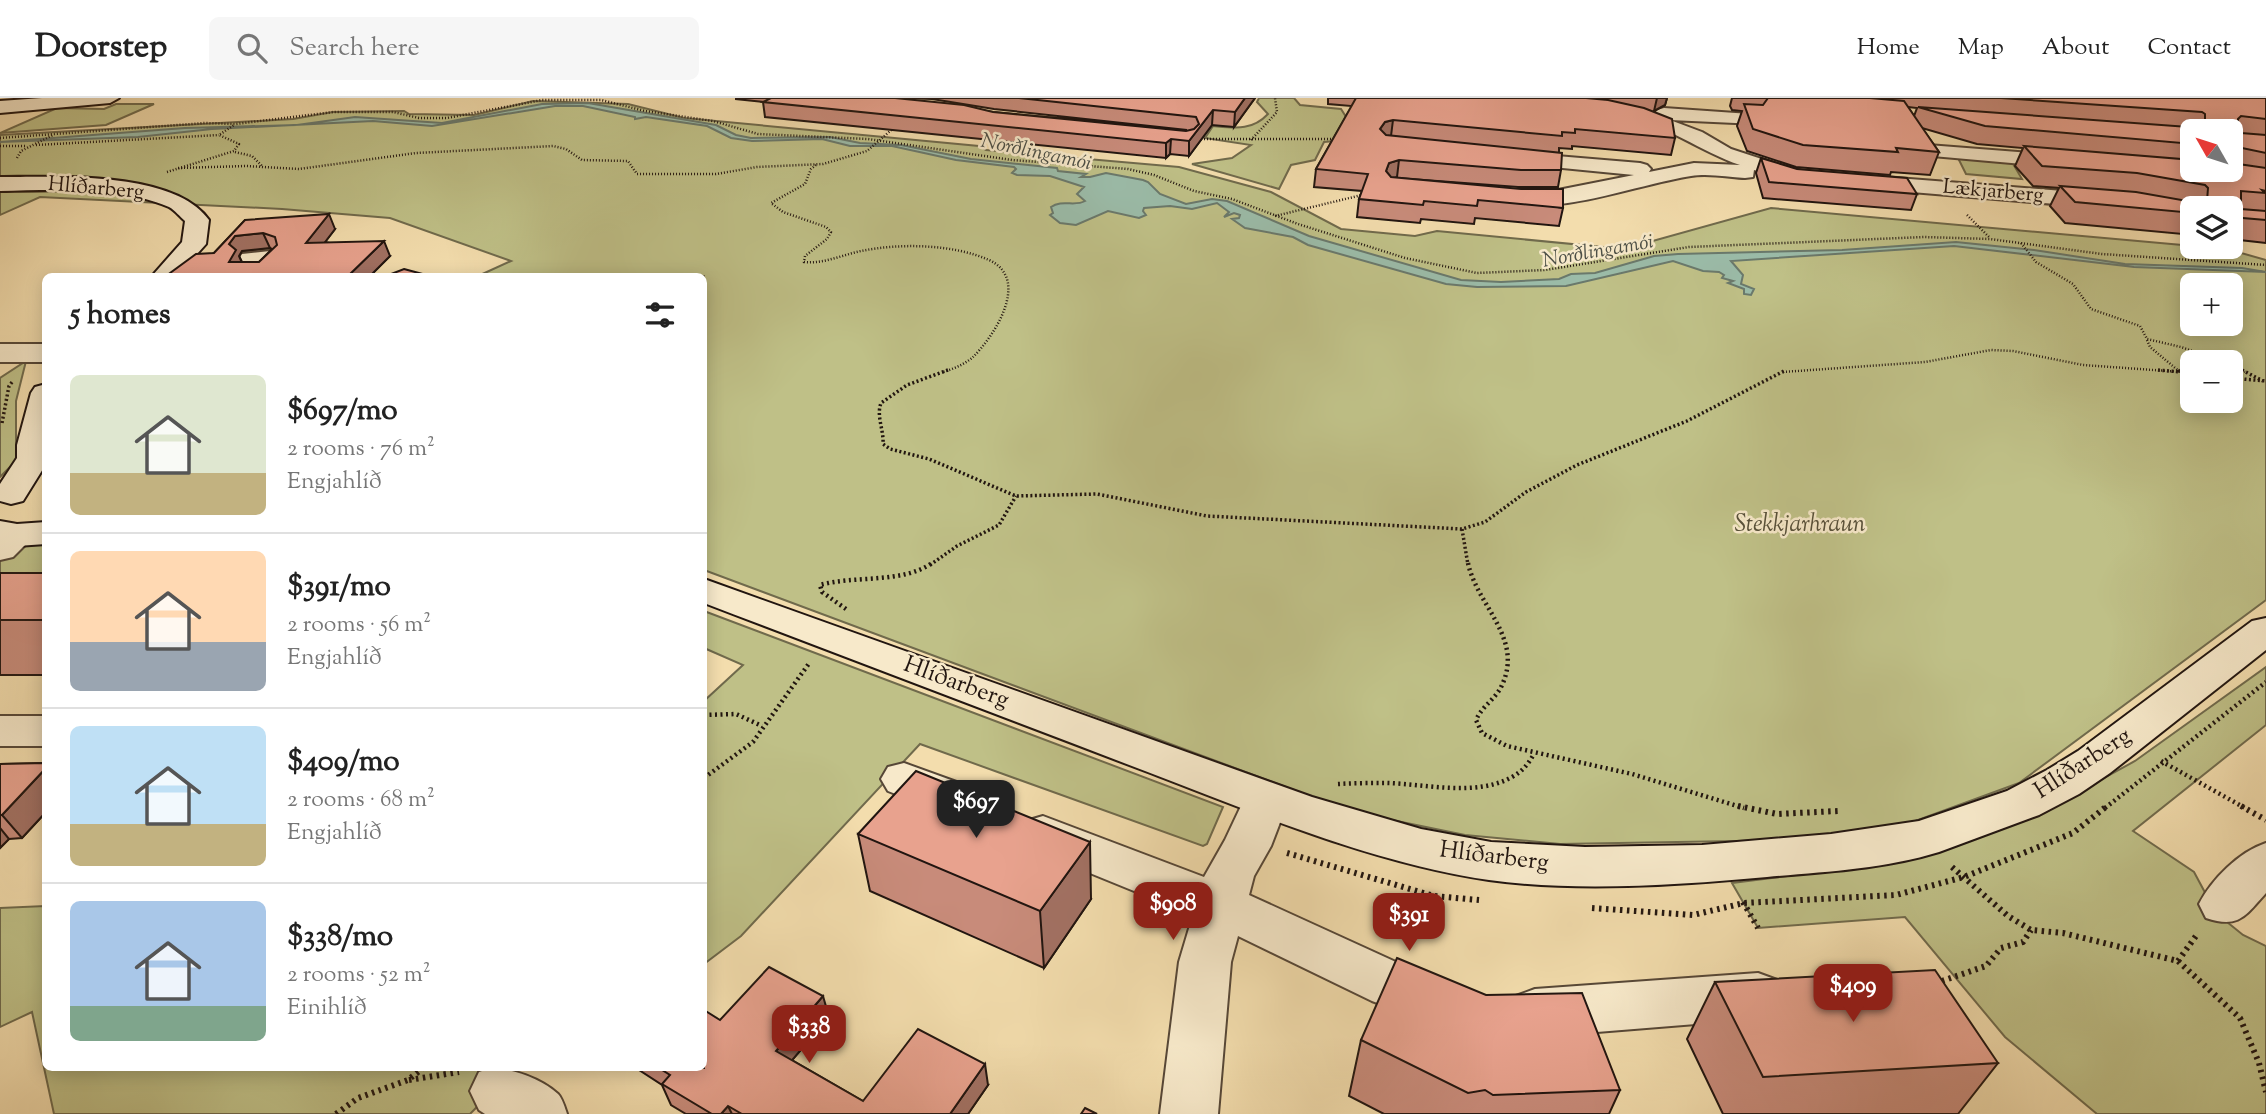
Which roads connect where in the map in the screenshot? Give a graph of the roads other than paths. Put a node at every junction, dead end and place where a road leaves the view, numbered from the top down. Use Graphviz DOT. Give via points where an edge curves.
graph roads {
  1 [pos="110,98"];
  2 [pos="1527,101"];
  3 [pos="0,107"];
  4 [pos="1631,112"];
  5 [pos="1750,120"];
  6 [pos="1928,151"];
  7 [pos="1483,156"];
  8 [pos="2093,164"];
  9 [pos="1674,173"];
  10 [pos="1792,176"];
  11 [pos="0,184"];
  12 [pos="1491,195"];
  13 [pos="2180,213"];
  14 [pos="167,273"];
  15 [pos="0,353"];
  16 [pos="42,353"];
  17 [pos="42,416"];
  18 [pos="42,480"];
  19 [pos="5,498"];
  20 [pos="707,591"];
  21 [pos="2266,630"];
  22 [pos="0,731"];
  23 [pos="42,731"];
  24 [pos="904,779"];
  25 [pos="1272,817"];
  26 [pos="2266,862"];
  27 [pos="2224,904"];
  28 [pos="1223,906"];
  29 [pos="1806,992"];
  30 [pos="1189,1114"];
  1 -- 3 [label="street"];
  2 -- 4 [label="street, Lækjarberg"];
  4 -- 5 [label="street, Lækjarberg"];
  4 -- 10 [label="street, Lækjarberg" via="1695,136 1724,153"];
  6 -- 8 [label="street, Lækjarberg"];
  7 -- 9 [label="street, Lækjarberg"];
  9 -- 10 [label="street, Lækjarberg" via="1717,169"];
  9 -- 12 [label="street, Lækjarberg" via="1558,197"];
  10 -- 13 [label="street, Lækjarberg" via="2126,203"];
  11 -- 14 [label="street, Hlíðarberg" via="117,188 160,195 183,206 197,220 200,235"];
  15 -- 16 [label="street"];
  17 -- 19 [label="street" via="33,458"];
  18 -- 19 [label="street"];
  20 -- 25 [label="street, Hlíðarberg"];
  21 -- 25 [label="street, Hlíðarberg" via="2063,782 2023,803 1922,839 1830,853 1702,864 1586,866 1491,861"];
  22 -- 23 [label="street"];
  24 -- 28 [label="street"];
  25 -- 28 [label="street" via="1230,874"];
  26 -- 27 [label="street"];
  28 -- 29 [label="street" via="1391,985 1452,1007 1561,1013"];
  28 -- 30 [label="street" via="1205,962"];
}
